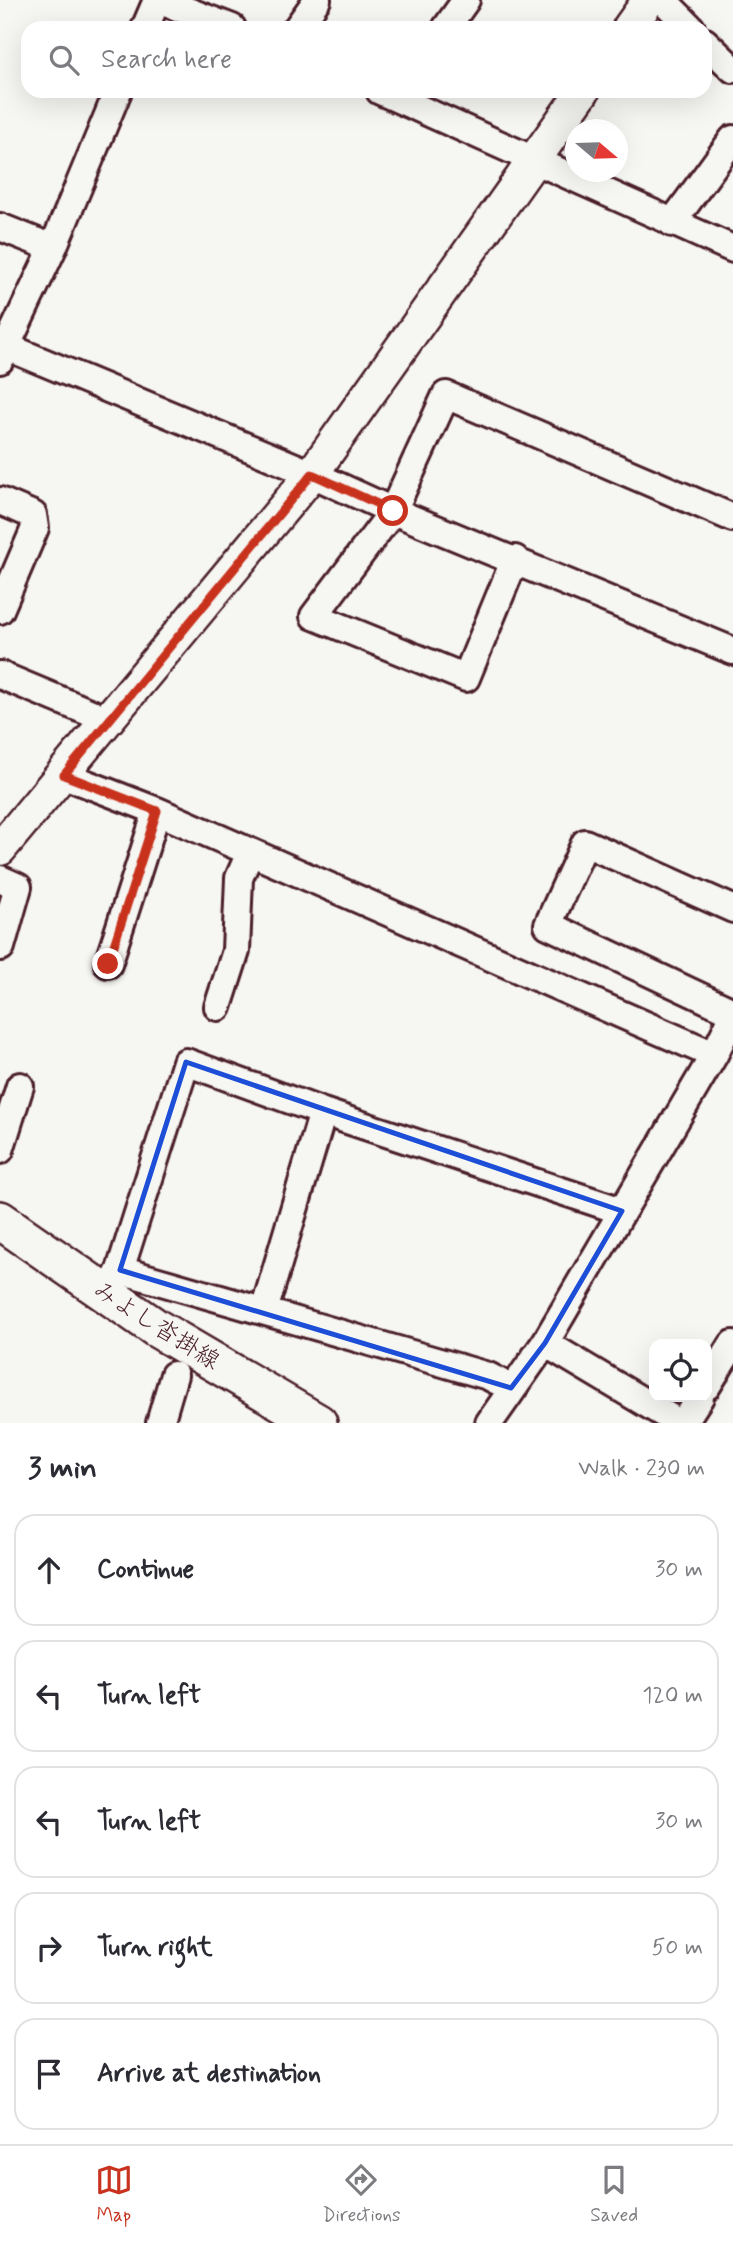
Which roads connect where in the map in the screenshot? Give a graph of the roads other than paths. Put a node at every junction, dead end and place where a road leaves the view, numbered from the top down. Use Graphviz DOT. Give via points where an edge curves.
graph roads {
  1 [pos="158,0"];
  2 [pos="317,0"];
  3 [pos="466,0"];
  4 [pos="649,0"];
  5 [pos="663,0"];
  6 [pos="148,21"];
  7 [pos="214,21"];
  8 [pos="302,21"];
  9 [pos="451,21"];
  10 [pos="634,21"];
  11 [pos="684,21"];
  12 [pos="712,48"];
  13 [pos="733,69"];
  14 [pos="115,98"];
  15 [pos="403,98"];
  16 [pos="578,98"];
  17 [pos="733,139"];
  18 [pos="533,162"];
  19 [pos="672,223"];
  20 [pos="0,227"];
  21 [pos="53,248"];
  22 [pos="733,249"];
  23 [pos="2,351"];
  24 [pos="312,474"];
  25 [pos="0,501"];
  26 [pos="393,511"];
  27 [pos="733,518"];
  28 [pos="514,559"];
  29 [pos="0,610"];
  30 [pos="733,651"];
  31 [pos="0,675"];
  32 [pos="108,720"];
  33 [pos="64,775"];
  34 [pos="157,811"];
  35 [pos="0,849"];
  36 [pos="250,853"];
  37 [pos="0,879"];
  38 [pos="733,909"];
  39 [pos="1,947"];
  40 [pos="108,964"];
  41 [pos="218,1007"];
  42 [pos="733,1014"];
  43 [pos="714,1055"];
  44 [pos="20,1086"];
  45 [pos="323,1112"];
  46 [pos="0,1150"];
  47 [pos="621,1211"];
  48 [pos="0,1220"];
  49 [pos="113,1283"];
  50 [pos="264,1311"];
  51 [pos="545,1343"];
  52 [pos="733,1344"];
  53 [pos="174,1376"];
  54 [pos="712,1378"];
  55 [pos="511,1388"];
  56 [pos="696,1402"];
  57 [pos="160,1423"];
  58 [pos="318,1423"];
  59 [pos="489,1423"];
  60 [pos="681,1423"];
  1 -- 6 [label="street"];
  1 -- 7 [label="street"];
  2 -- 8 [label="street"];
  3 -- 9 [label="street"];
  4 -- 10 [label="street"];
  5 -- 11 [label="street"];
  12 -- 13 [label="street"];
  14 -- 21 [label="street"];
  15 -- 18 [label="street"];
  16 -- 18 [label="street"];
  17 -- 19 [label="street"];
  18 -- 19 [label="street"];
  18 -- 24 [label="street"];
  19 -- 22 [label="street"];
  20 -- 21 [label="street"];
  21 -- 23 [label="street"];
  23 -- 24 [label="street"];
  24 -- 26 [label="street"];
  24 -- 32 [label="street"];
  25 -- 29 [label="street" via="33,515 36,521"];
  26 -- 27 [label="street" via="446,395"];
  26 -- 28 [label="street"];
  26 -- 28 [label="street" via="314,616 466,678"];
  28 -- 30 [label="street"];
  31 -- 32 [label="street"];
  32 -- 33 [label="street"];
  33 -- 34 [label="street"];
  33 -- 35 [label="street"];
  34 -- 36 [label="street"];
  34 -- 40 [label="street"];
  36 -- 41 [label="street" via="239,878 236,951"];
  36 -- 43 [label="street"];
  37 -- 39 [label="street" via="18,887"];
  38 -- 42 [label="street" via="585,844 548,925"];
  42 -- 43 [label="street"];
  43 -- 47 [label="street"];
  44 -- 46 [label="street"];
  45 -- 47 [label="street"];
  45 -- 49 [label="street" via="186,1062"];
  45 -- 50 [label="street"];
  47 -- 51 [label="street"];
  48 -- 49 [label="main road, みよし沓掛線"];
  49 -- 50 [label="street"];
  49 -- 58 [label="main road, みよし沓掛線"];
  50 -- 55 [label="street" via="488,1376"];
  51 -- 55 [label="street"];
  51 -- 60 [label="street"];
  52 -- 54 [label="street"];
  53 -- 57 [label="street"];
  55 -- 59 [label="street"];
  56 -- 60 [label="street"];
}
